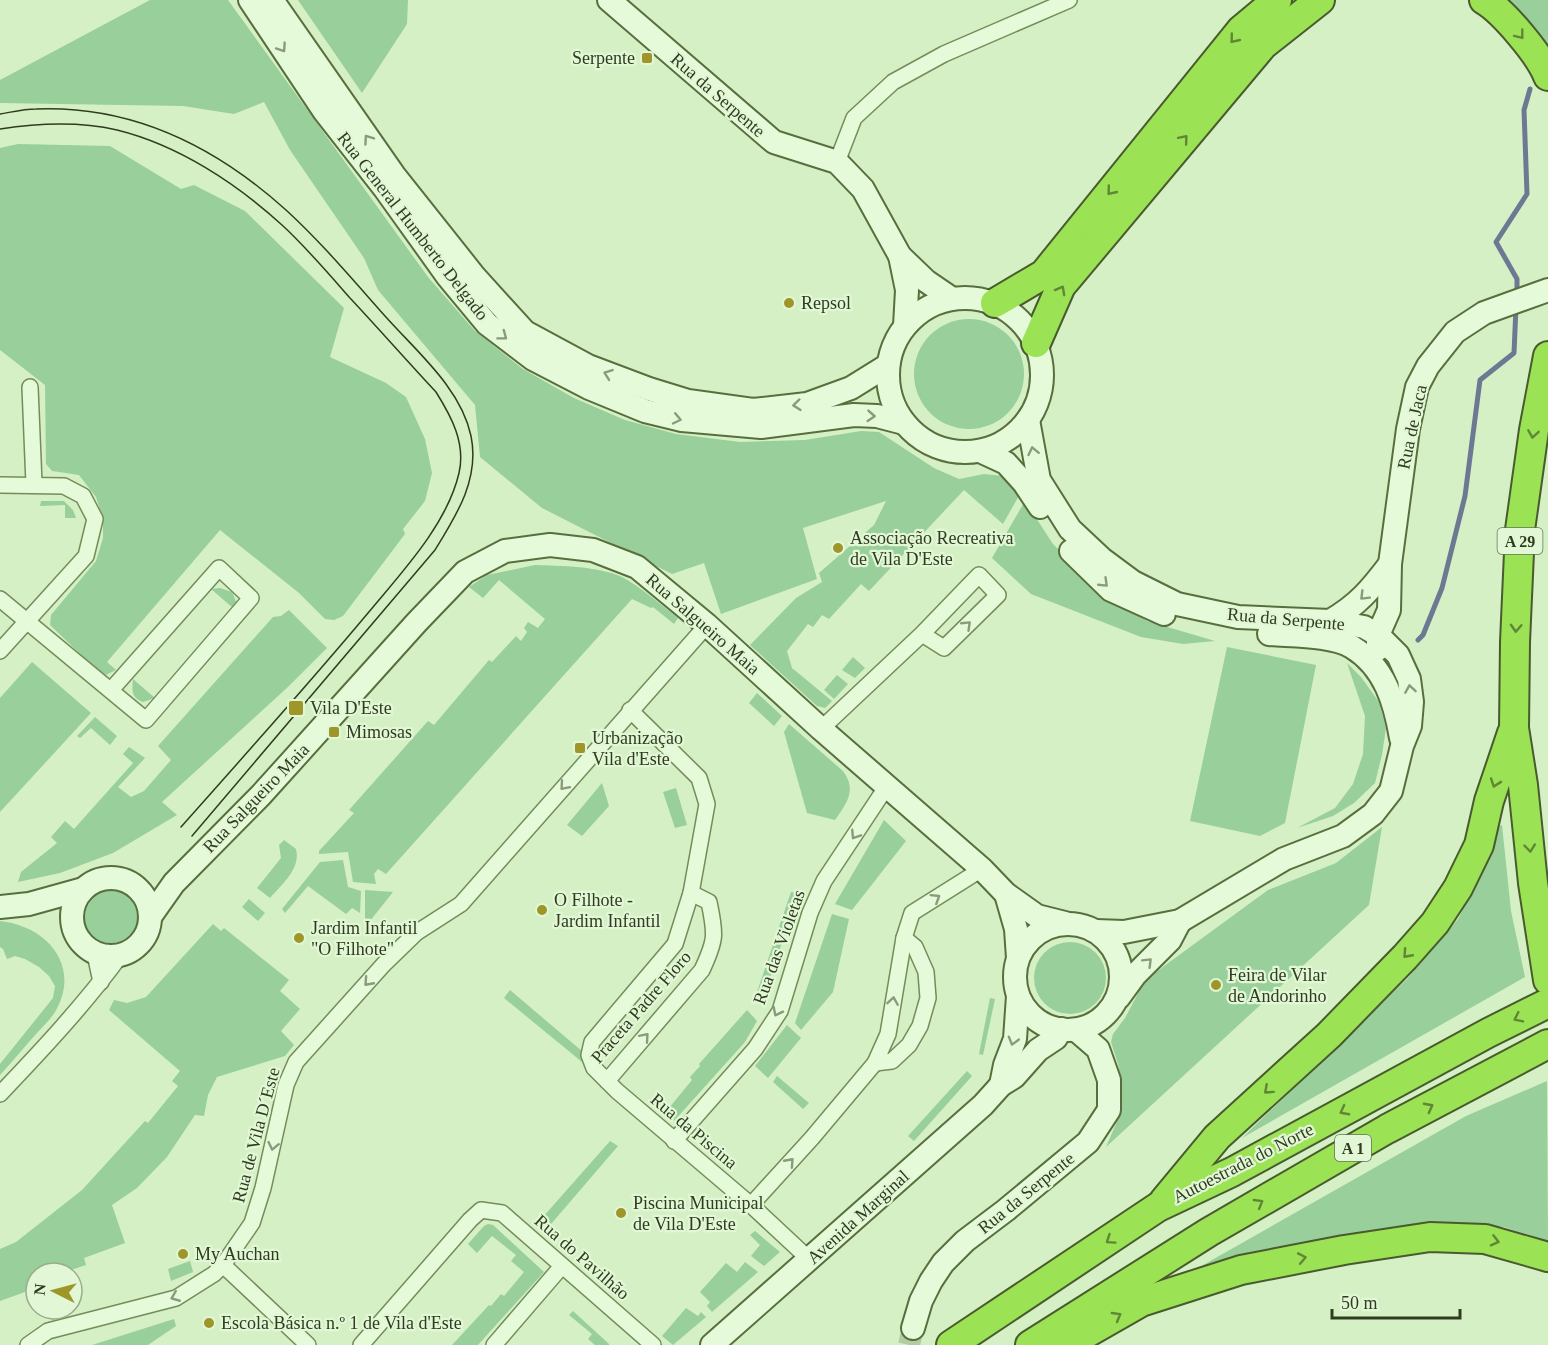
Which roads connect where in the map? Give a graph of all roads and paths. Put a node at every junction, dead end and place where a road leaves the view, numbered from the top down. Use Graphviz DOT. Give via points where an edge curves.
graph roads {
  1 [pos="250,0"];
  2 [pos="272,0"];
  3 [pos="609,0"];
  4 [pos="1069,0"];
  5 [pos="1277,0"];
  6 [pos="1320,0"];
  7 [pos="1484,0"];
  8 [pos="1548,76"];
  9 [pos="837,162"];
  10 [pos="900,256"];
  11 [pos="1548,290"];
  12 [pos="951,298"];
  13 [pos="995,303"];
  14 [pos="905,326"];
  15 [pos="1036,343"];
  16 [pos="1548,356"];
  17 [pos="888,365"];
  18 [pos="30,387"];
  19 [pos="1028,420"];
  20 [pos="904,423"];
  21 [pos="980,451"];
  22 [pos="34,484"];
  23 [pos="0,485"];
  24 [pos="1390,564"];
  25 [pos="0,599"];
  26 [pos="27,621"];
  27 [pos="1330,621"];
  28 [pos="707,625"];
  29 [pos="922,634"];
  30 [pos="1378,635"];
  31 [pos="1353,647"];
  32 [pos="0,651"];
  33 [pos="1379,672"];
  34 [pos="111,690"];
  35 [pos="630,710"];
  36 [pos="1514,728"];
  37 [pos="821,729"];
  38 [pos="1402,746"];
  39 [pos="887,786"];
  40 [pos="982,869"];
  41 [pos="174,882"];
  42 [pos="83,889"];
  43 [pos="141,892"];
  44 [pos="691,893"];
  45 [pos="1006,894"];
  46 [pos="29,904"];
  47 [pos="0,907"];
  48 [pos="150,917"];
  49 [pos="1180,921"];
  50 [pos="1065,923"];
  51 [pos="72,925"];
  52 [pos="1096,931"];
  53 [pos="904,938"];
  54 [pos="95,954"];
  55 [pos="120,956"];
  56 [pos="1018,958"];
  57 [pos="1548,980"];
  58 [pos="101,982"];
  59 [pos="1018,996"];
  60 [pos="1548,1003"];
  61 [pos="1108,1010"];
  62 [pos="1069,1029"];
  63 [pos="1548,1044"];
  64 [pos="1098,1049"];
  65 [pos="875,1063"];
  66 [pos="607,1081"];
  67 [pos="1001,1085"];
  68 [pos="0,1094"];
  69 [pos="674,1141"];
  70 [pos="751,1205"];
  71 [pos="1158,1207"];
  72 [pos="1548,1257"];
  73 [pos="810,1260"];
  74 [pos="223,1265"];
  75 [pos="562,1266"];
  76 [pos="914,1328"];
  77 [pos="28,1345"];
  78 [pos="308,1345"];
  79 [pos="361,1345"];
  80 [pos="494,1345"];
  81 [pos="653,1345"];
  82 [pos="712,1345"];
  83 [pos="951,1345"];
  84 [pos="1030,1345"];
  85 [pos="1066,1345"];
  1 -- 20 [label="main road, Rua General Humberto Delgado, one-way" via="324,111 448,277 487,324 533,359 645,411 682,420 761,427 854,415"];
  17 -- 2 [label="main road, Rua General Humberto Delgado, one-way" via="851,388 807,404 753,410 688,401 649,389 588,366 525,332 475,277 394,175"];
  3 -- 9 [label="main road, Rua da Serpente" via="774,142"];
  4 -- 9 [label="street" via="944,54 894,82 855,118"];
  5 -- 13 [label="highway, one-way" via="1241,30 1044,274"];
  15 -- 6 [label="highway, one-way" via="1061,286 1263,45"];
  7 -- 8 [label="highway, one-way" via="1516,29"];
  9 -- 10 [label="main road, Rua da Serpente" via="863,189"];
  10 -- 12 [label="main road, Rua da Serpente"];
  10 -- 14 [label="main road, Rua da Serpente" via="907,290"];
  11 -- 24 [label="main road, Rua de Jaca" via="1484,314 1455,332 1428,366 1417,387 1408,429"];
  12 -- 13 [label="main road" via="974,297"];
  12 -- 14 [label="main road" via="926,308"];
  13 -- 15 [label="main road" via="1012,313"];
  14 -- 17 [label="main road"];
  15 -- 19 [label="main road" via="1042,382 1038,402"];
  16 -- 36 [label="highway, A 29, one-way" via="1520,530"];
  17 -- 20 [label="main road" via="891,395"];
  18 -- 22 [label="street"];
  19 -- 21 [label="main road" via="1015,434"];
  27 -- 19 [label="main road, Rua da Serpente, one-way" via="1238,617 1177,604 1133,582 1070,529 1039,480"];
  20 -- 21 [label="main road" via="939,447 959,452"];
  21 -- 31 [label="main road, Rua da Serpente, one-way" via="1006,463 1024,483 1062,542 1111,590 1172,618 1242,633 1317,637"];
  22 -- 23 [label="street"];
  22 -- 26 [label="street" via="64,486 83,496 95,519 86,556"];
  24 -- 27 [label="main road, Rua de Jaca, one-way" via="1368,594"];
  24 -- 30 [label="main road, Rua de Jaca" via="1389,610"];
  25 -- 26 [label="street"];
  26 -- 32 [label="street"];
  26 -- 34 [label="street"];
  27 -- 30 [label="main road, Rua da Serpente" via="1364,627"];
  28 -- 35 [label="street"];
  28 -- 37 [label="main road, Rua Salgueiro Maia"];
  28 -- 41 [label="main road, Rua Salgueiro Maia" via="637,567 593,550 550,545 505,551 465,572 261,795"];
  29 -- 29 [label="street, one-way" via="944,648 998,595 979,575"];
  29 -- 37 [label="street"];
  30 -- 31 [label="main road"];
  30 -- 33 [label="main road, Rua de Jaca"];
  38 -- 30 [label="main road, Rua da Serpente, one-way" via="1410,726 1409,679 1398,655"];
  31 -- 33 [label="main road, Rua da Serpente"];
  33 -- 38 [label="main road, Rua da Serpente" via="1396,710"];
  34 -- 34 [label="street" via="146,720 251,598 219,568"];
  35 -- 44 [label="street, Praceta Padre Floro" via="699,778 707,804"];
  35 -- 74 [label="street, Rua de Vila D´Este, one-way" via="460,904 416,933 296,1062 286,1085 252,1223"];
  36 -- 57 [label="highway, A 29, one-way"];
  36 -- 71 [label="highway, one-way" via="1489,801 1479,845 1458,888 1435,922 1329,1035 1217,1137"];
  37 -- 39 [label="main road, Rua Salgueiro Maia"];
  38 -- 49 [label="main road, Rua da Serpente" via="1391,791 1373,814 1343,836 1284,859"];
  39 -- 40 [label="main road, Rua Salgueiro Maia"];
  39 -- 69 [label="street, Rua das Violetas, one-way" via="824,882 810,913 780,1011 755,1049"];
  40 -- 45 [label="main road, Rua Salgueiro Maia"];
  53 -- 40 [label="street, one-way" via="912,913"];
  41 -- 43 [label="main road, Rua Salgueiro Maia"];
  41 -- 48 [label="main road, Rua Salgueiro Maia"];
  42 -- 43 [label="main road" via="106,878 119,879"];
  42 -- 46 [label="main road"];
  42 -- 51 [label="main road" via="75,900"];
  43 -- 48 [label="main road"];
  44 -- 66 [label="street, Praceta Padre Floro" via="675,944 592,1042 589,1055 594,1068"];
  66 -- 44 [label="street, Praceta Padre Floro, one-way" via="702,970 711,950 715,931 709,902"];
  45 -- 50 [label="main road, Rua Salgueiro Maia" via="1037,916"];
  45 -- 56 [label="main road, Rua Salgueiro Maia" via="1016,929"];
  46 -- 47 [label="main road"];
  46 -- 51 [label="main road"];
  48 -- 55 [label="main road" via="142,941"];
  49 -- 52 [label="main road, Rua da Serpente" via="1124,932"];
  61 -- 49 [label="main road, Rua da Serpente, one-way" via="1170,940"];
  50 -- 52 [label="main road"];
  50 -- 56 [label="main road" via="1037,933"];
  51 -- 54 [label="main road" via="76,937"];
  52 -- 61 [label="main road" via="1117,955 1121,970 1120,987"];
  65 -- 53 [label="street, one-way" via="888,1034"];
  53 -- 65 [label="street" via="915,947 926,972 928,998 920,1026 909,1045 892,1061"];
  54 -- 55 [label="main road"];
  54 -- 58 [label="street"];
  55 -- 58 [label="street"];
  56 -- 59 [label="main road"];
  58 -- 68 [label="street"];
  59 -- 62 [label="main road" via="1041,1023"];
  59 -- 67 [label="main road, Avenida Marginal, one-way" via="1015,1039"];
  60 -- 71 [label="highway, Autoestrada do Norte / A 1, one-way" via="1232,1172"];
  61 -- 62 [label="main road" via="1089,1026"];
  61 -- 64 [label="main road, Rua da Serpente"];
  62 -- 64 [label="main road, Rua da Serpente"];
  62 -- 67 [label="main road, Avenida Marginal" via="1038,1050 1014,1077"];
  84 -- 63 [label="highway, A 1, one-way" via="1219,1227 1387,1129"];
  64 -- 76 [label="main road, Rua da Serpente" via="1110,1080 1109,1110 1088,1142 943,1263 921,1301"];
  70 -- 65 [label="street, one-way"];
  66 -- 69 [label="street, Rua da Piscina"];
  67 -- 73 [label="main road, Avenida Marginal"];
  69 -- 70 [label="street, Rua da Piscina"];
  70 -- 73 [label="street, Rua da Piscina"];
  71 -- 83 [label="highway, Autoestrada do Norte / A 1, one-way"];
  85 -- 72 [label="highway, one-way" via="1141,1302 1241,1270 1344,1250 1430,1237 1485,1239"];
  73 -- 82 [label="main road, Avenida Marginal"];
  74 -- 77 [label="street, Rua de Vila D´Este, one-way" via="176,1298 48,1331"];
  74 -- 78 [label="street"];
  75 -- 79 [label="street, Rua do Pavilhão" via="502,1213 481,1210"];
  75 -- 80 [label="street"];
  75 -- 81 [label="street, Rua do Pavilhão"];
}
